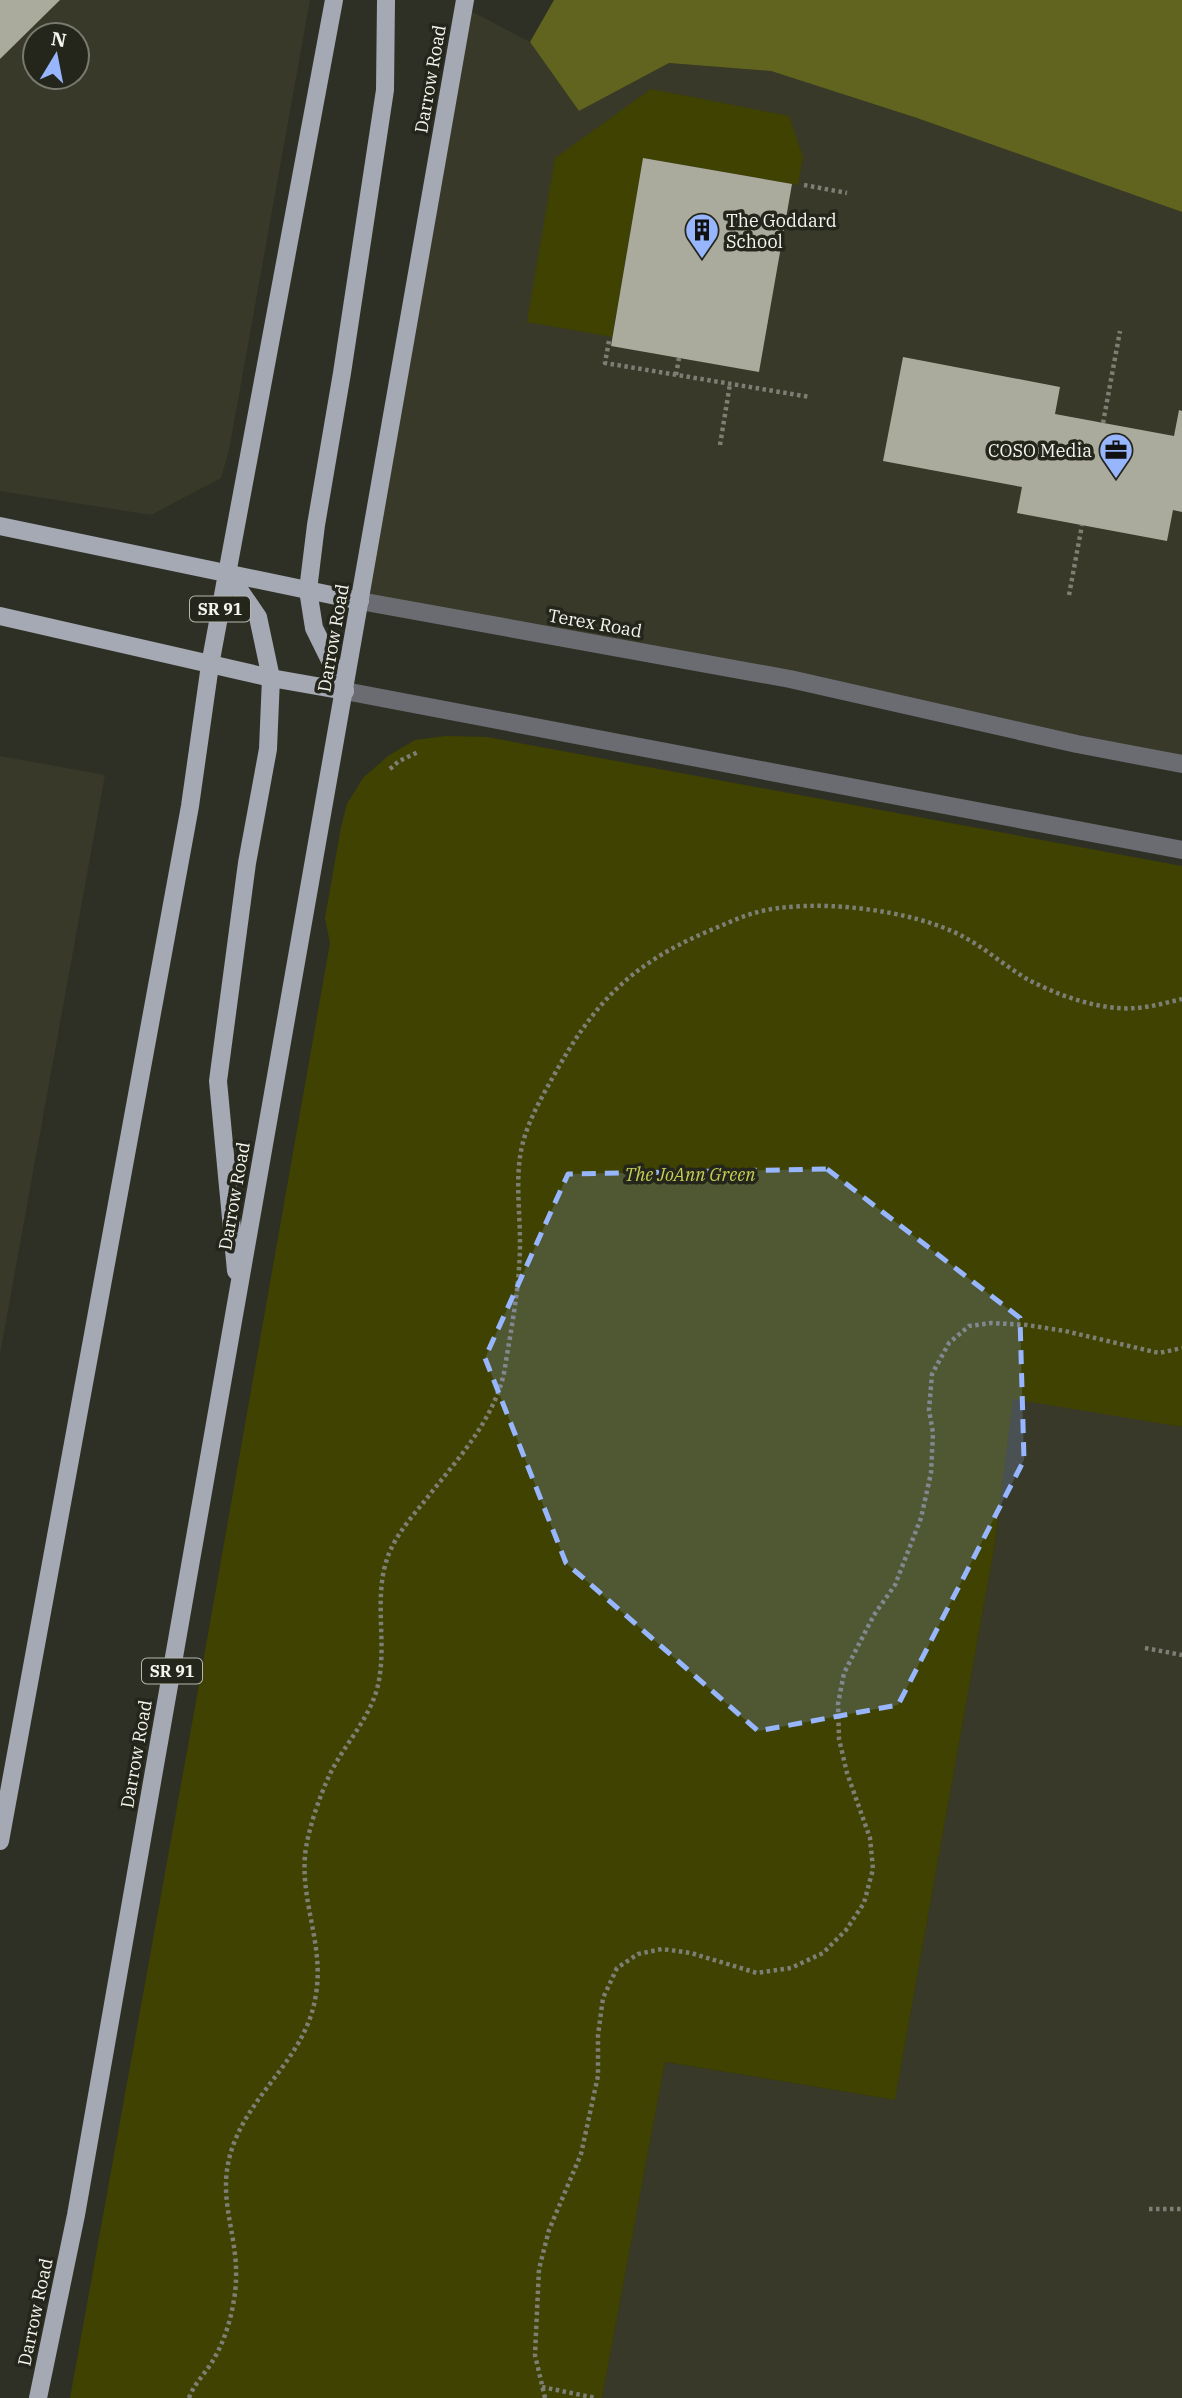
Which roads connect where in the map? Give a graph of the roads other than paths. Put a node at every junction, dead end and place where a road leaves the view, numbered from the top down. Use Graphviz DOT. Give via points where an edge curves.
graph roads {
  1 [pos="334,0"];
  2 [pos="386,0"];
  3 [pos="465,0"];
  4 [pos="0,526"];
  5 [pos="227,572"];
  6 [pos="308,590"];
  7 [pos="360,601"];
  8 [pos="0,616"];
  9 [pos="210,665"];
  10 [pos="271,678"];
  11 [pos="345,691"];
  12 [pos="1182,764"];
  13 [pos="1182,850"];
  14 [pos="238,1295"];
  15 [pos="0,1841"];
  16 [pos="38,2398"];
  1 -- 5 [label="main road, SR 91"];
  2 -- 6 [label="main road" via="385,90"];
  3 -- 7 [label="main road, Darrow Road / SR 91"];
  4 -- 5 [label="main road, Terex Road"];
  5 -- 6 [label="main road, Terex Road"];
  5 -- 9 [label="main road, SR 91"];
  5 -- 10 [label="main road" via="258,617"];
  6 -- 7 [label="main road, Terex Road"];
  6 -- 11 [label="main road" via="314,628"];
  7 -- 11 [label="main road, Darrow Road / SR 91"];
  7 -- 12 [label="street, Terex Road" via="790,679"];
  8 -- 9 [label="main road"];
  9 -- 10 [label="main road"];
  9 -- 15 [label="main road, SR 91" via="190,806"];
  10 -- 11 [label="main road"];
  10 -- 14 [label="main road" via="268,749 247,863 218,1081"];
  11 -- 13 [label="street"];
  11 -- 14 [label="main road, Darrow Road / SR 91"];
  14 -- 16 [label="main road, Darrow Road / SR 91" via="76,2215"];
}
